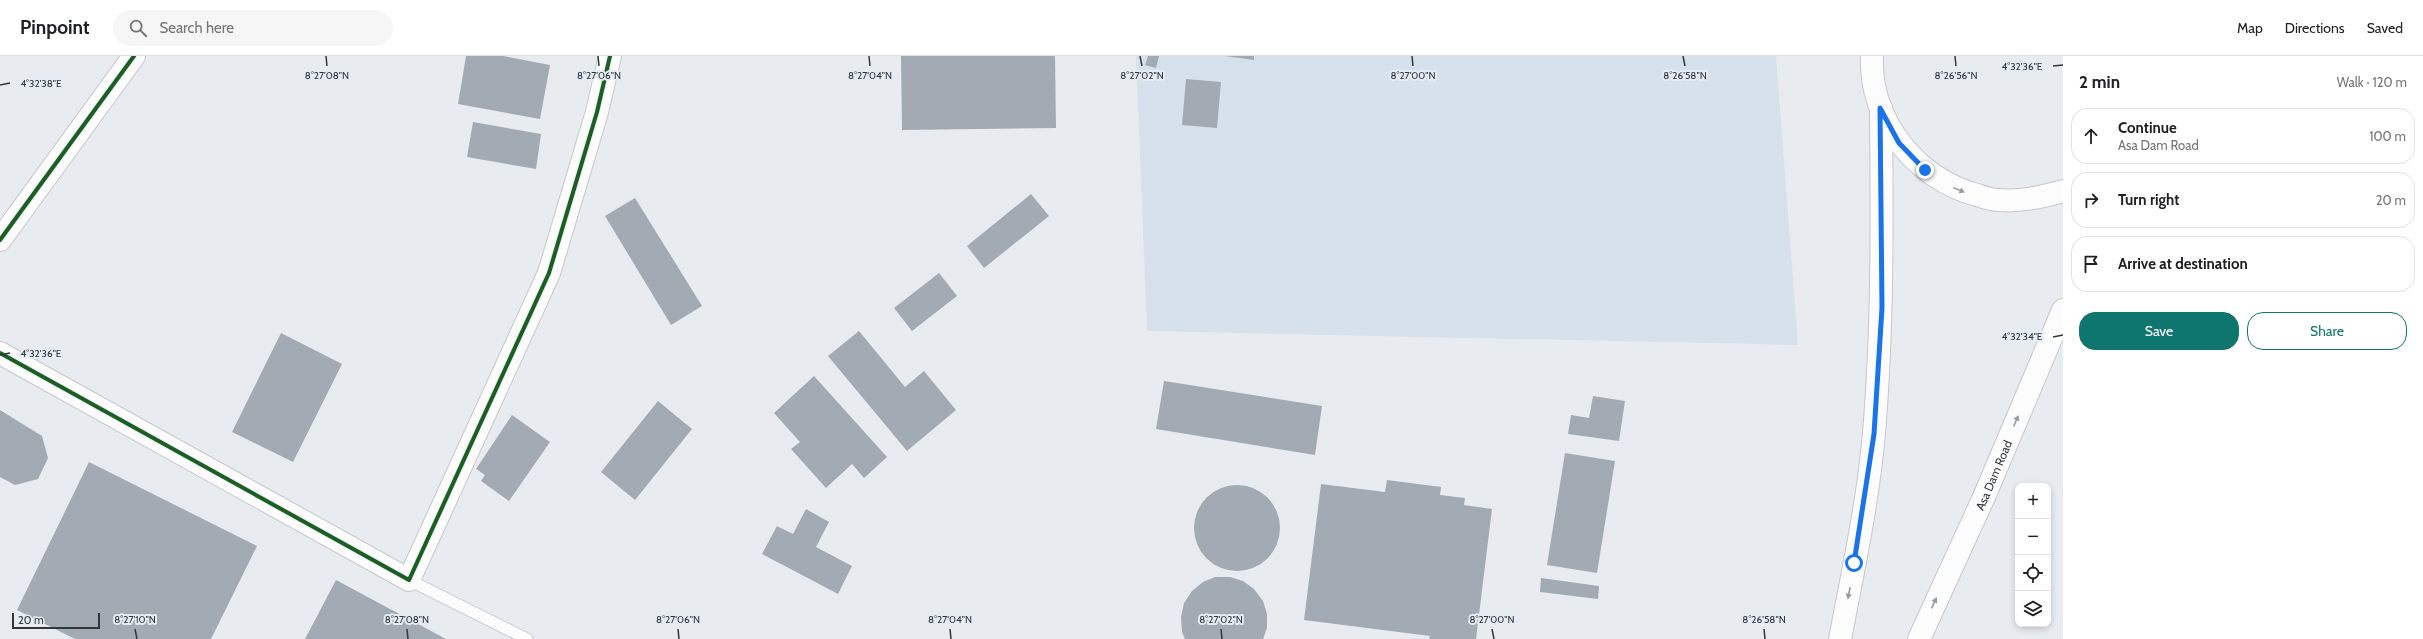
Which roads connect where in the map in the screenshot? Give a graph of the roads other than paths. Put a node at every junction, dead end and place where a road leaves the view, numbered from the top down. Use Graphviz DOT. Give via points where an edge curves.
graph roads {
  1 [pos="134,56"];
  2 [pos="610,56"];
  3 [pos="1872,56"];
  4 [pos="1880,108"];
  5 [pos="2063,191"];
  6 [pos="0,240"];
  7 [pos="2063,310"];
  8 [pos="0,353"];
  9 [pos="409,580"];
  10 [pos="528,639"];
  11 [pos="1840,639"];
  12 [pos="1919,639"];
  1 -- 6 [label="street"];
  2 -- 9 [label="street" via="598,112 549,272"];
  3 -- 4 [label="street" via="1874,83"];
  4 -- 5 [label="street, one-way" via="1899,143 1925,170 1958,190 1996,200 2035,199"];
  4 -- 11 [label="street, one-way" via="1882,308 1874,434"];
  12 -- 7 [label="street, Asa Dam Road, one-way" via="1984,497"];
  8 -- 9 [label="street"];
  9 -- 10 [label="lane"];
}
